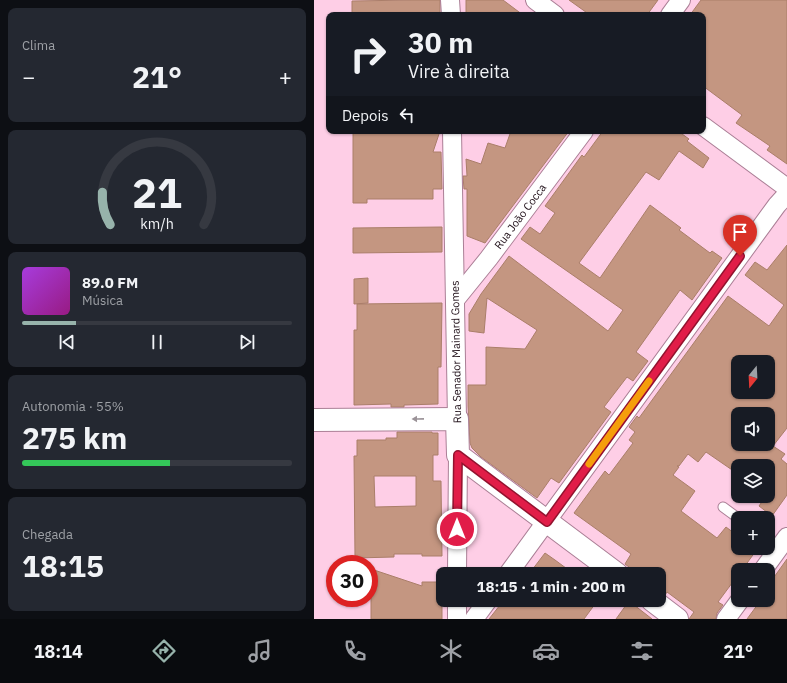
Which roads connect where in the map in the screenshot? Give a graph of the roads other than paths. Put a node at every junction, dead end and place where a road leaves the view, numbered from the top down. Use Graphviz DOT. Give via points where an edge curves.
graph roads {
  1 [pos="450,0"];
  2 [pos="535,0"];
  3 [pos="681,0"];
  4 [pos="451,12"];
  5 [pos="550,12"];
  6 [pos="672,12"];
  7 [pos="706,128"];
  8 [pos="452,134"];
  9 [pos="582,134"];
  10 [pos="787,188"];
  11 [pos="787,194"];
  12 [pos="455,300"];
  13 [pos="457,419"];
  14 [pos="314,420"];
  15 [pos="458,455"];
  16 [pos="723,507"];
  17 [pos="731,513"];
  18 [pos="547,522"];
  19 [pos="778,541"];
  20 [pos="767,563"];
  21 [pos="457,567"];
  22 [pos="513,567"];
  23 [pos="608,567"];
  24 [pos="457,607"];
  25 [pos="483,607"];
  26 [pos="661,607"];
  27 [pos="735,607"];
  28 [pos="457,619"];
  29 [pos="474,619"];
  30 [pos="677,619"];
  31 [pos="726,619"];
  1 -- 4 [label="street"];
  2 -- 5 [label="street"];
  3 -- 6 [label="street"];
  7 -- 10 [label="street"];
  8 -- 12 [label="street, Rua Senador Mainard Gomes"];
  9 -- 12 [label="street, Rua João Cocca"];
  11 -- 18 [label="street"];
  12 -- 13 [label="street, Rua Senador Mainard Gomes"];
  13 -- 14 [label="street, one-way"];
  13 -- 15 [label="street, Rua Senador Mainard Gomes"];
  15 -- 18 [label="street"];
  15 -- 21 [label="street, Rua Senador Mainard Gomes"];
  16 -- 17 [label="lane"];
  18 -- 22 [label="street"];
  18 -- 23 [label="street"];
  19 -- 20 [label="street"];
  24 -- 28 [label="street"];
  25 -- 29 [label="street"];
  26 -- 30 [label="street"];
  27 -- 31 [label="street"];
}
